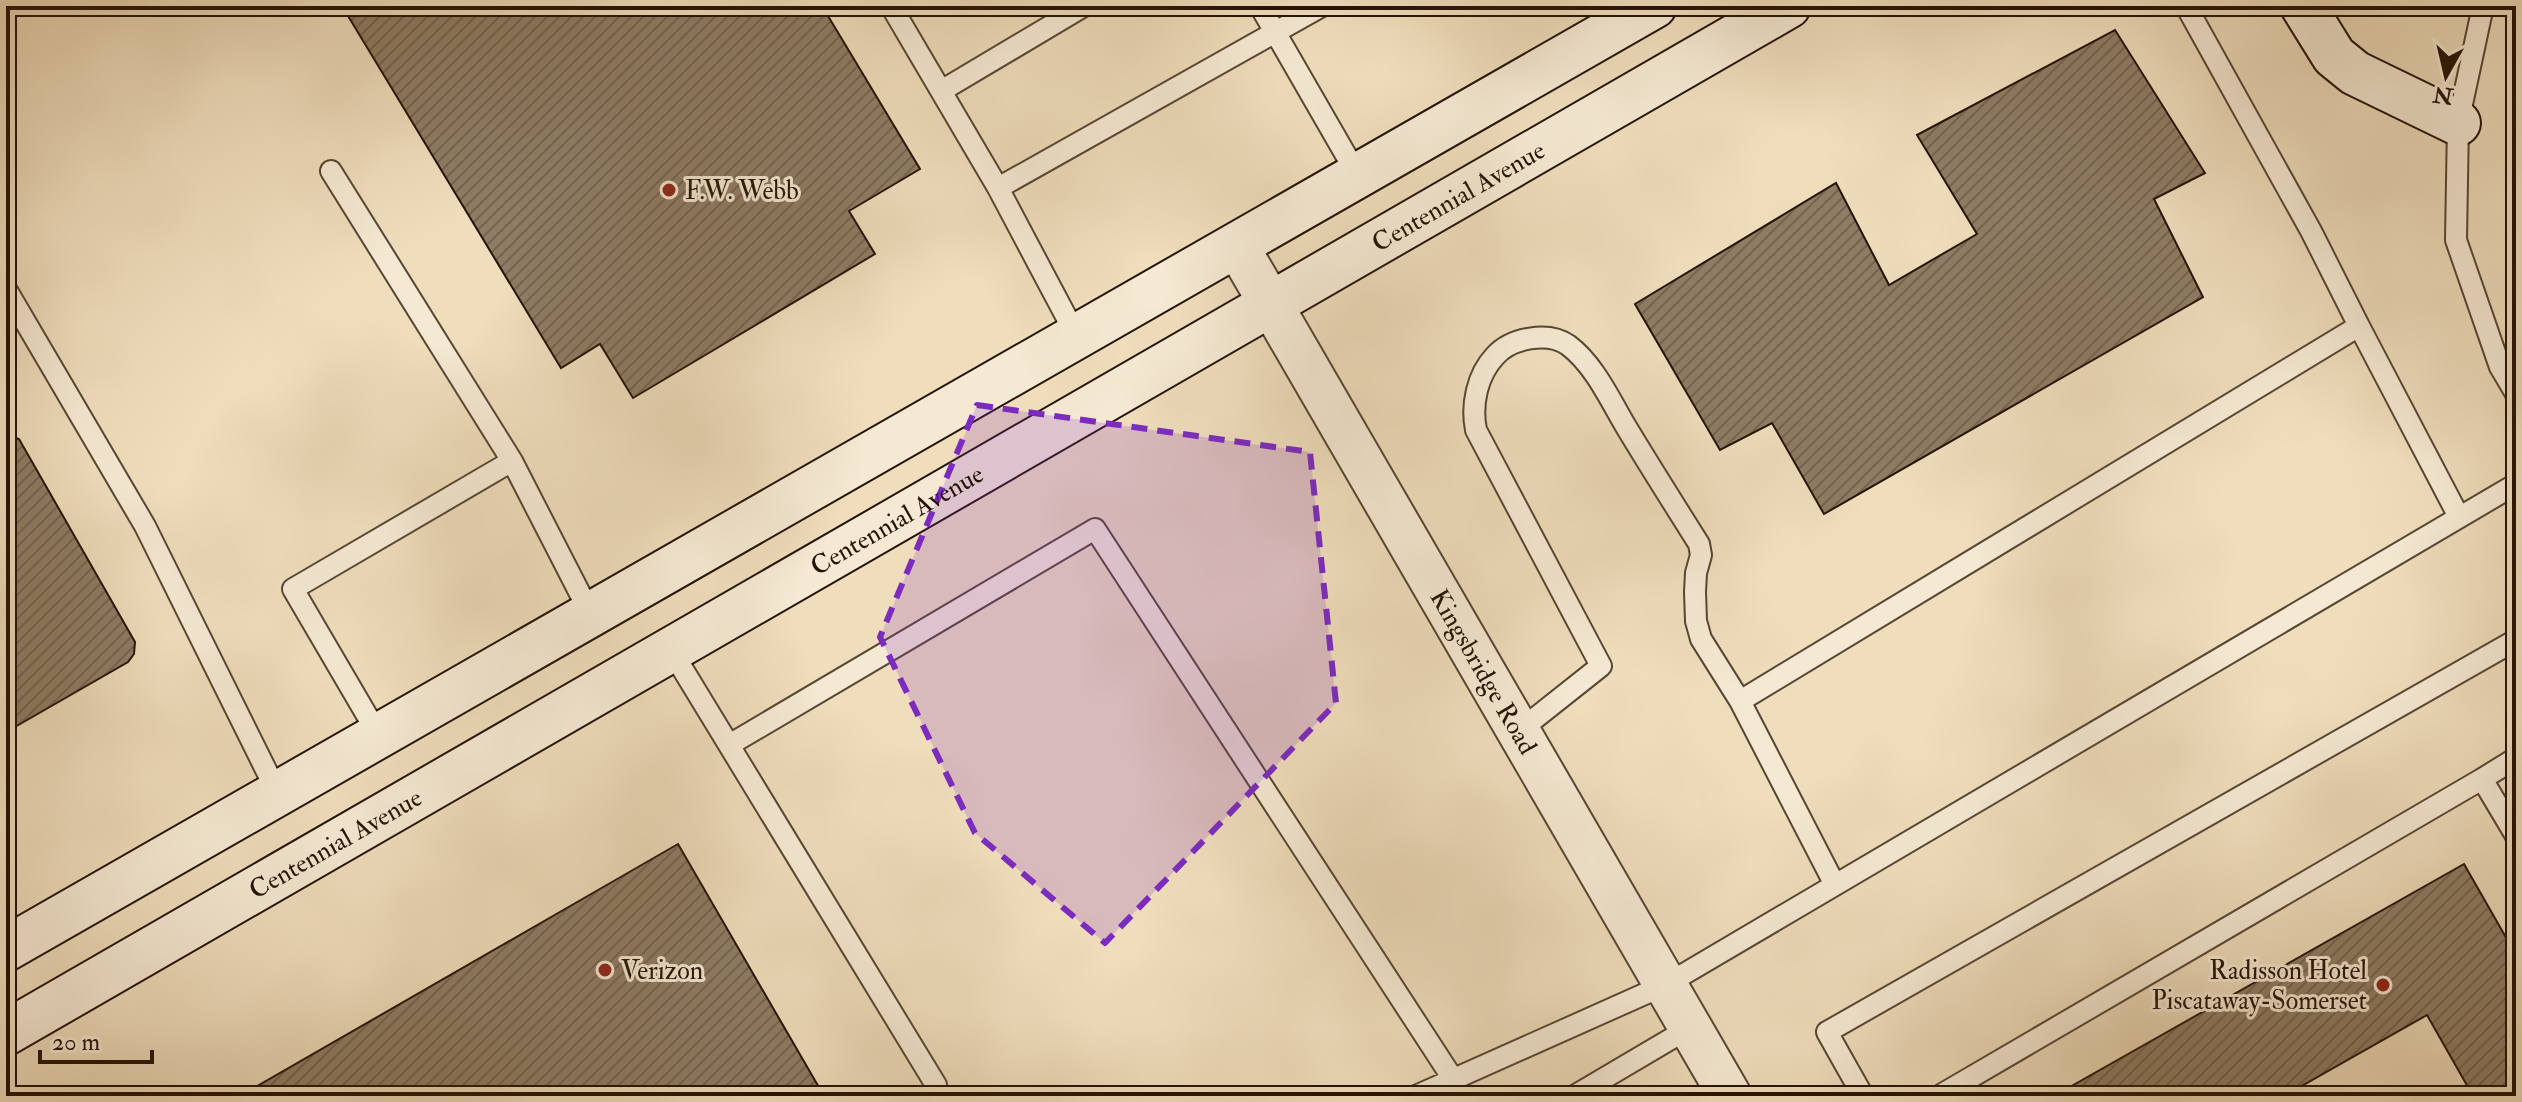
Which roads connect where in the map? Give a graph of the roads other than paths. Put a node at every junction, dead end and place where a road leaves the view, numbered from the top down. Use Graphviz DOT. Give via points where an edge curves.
graph roads {
  1 [pos="891,6"];
  2 [pos="1084,6"];
  3 [pos="1260,6"];
  4 [pos="1322,6"];
  5 [pos="1654,6"];
  6 [pos="1788,6"];
  7 [pos="2186,6"];
  8 [pos="2303,6"];
  9 [pos="2483,6"];
  10 [pos="1275,33"];
  11 [pos="941,91"];
  12 [pos="2458,123"];
  13 [pos="331,171"];
  14 [pos="1358,176"];
  15 [pos="998,188"];
  16 [pos="1237,246"];
  17 [pos="6,289"];
  18 [pos="1272,305"];
  19 [pos="2359,326"];
  20 [pos="1077,337"];
  21 [pos="2516,394"];
  22 [pos="512,461"];
  23 [pos="2516,484"];
  24 [pos="2459,517"];
  25 [pos="591,615"];
  26 [pos="2516,640"];
  27 [pos="671,650"];
  28 [pos="1740,701"];
  29 [pos="1519,731"];
  30 [pos="379,736"];
  31 [pos="729,745"];
  32 [pos="2516,758"];
  33 [pos="2482,779"];
  34 [pos="278,794"];
  35 [pos="2516,836"];
  36 [pos="1835,885"];
  37 [pos="6,949"];
  38 [pos="1667,984"];
  39 [pos="1691,1027"];
  40 [pos="6,1033"];
  41 [pos="1453,1079"];
  42 [pos="936,1085"];
  43 [pos="1416,1096"];
  44 [pos="1574,1096"];
  45 [pos="1730,1096"];
  46 [pos="1863,1096"];
  47 [pos="1939,1096"];
  1 -- 11 [label="lane"];
  2 -- 11 [label="lane"];
  3 -- 10 [label="lane"];
  4 -- 10 [label="lane"];
  5 -- 14 [label="main road"];
  6 -- 18 [label="main road, Centennial Avenue"];
  7 -- 19 [label="lane"];
  8 -- 12 [label="main road" via="2334,56 2355,73"];
  9 -- 12 [label="lane"];
  10 -- 14 [label="lane"];
  10 -- 15 [label="lane"];
  11 -- 15 [label="lane"];
  12 -- 21 [label="lane" via="2456,240 2500,367"];
  13 -- 22 [label="lane"];
  14 -- 16 [label="main road"];
  15 -- 20 [label="lane"];
  16 -- 18 [label="street, Kingsbridge Road"];
  16 -- 20 [label="main road"];
  17 -- 34 [label="lane" via="145,526"];
  18 -- 27 [label="main road, Centennial Avenue"];
  18 -- 29 [label="street, Kingsbridge Road"];
  19 -- 24 [label="lane"];
  19 -- 28 [label="lane"];
  20 -- 25 [label="main road"];
  22 -- 25 [label="lane"];
  22 -- 30 [label="lane" via="293,589"];
  23 -- 24 [label="lane"];
  24 -- 36 [label="lane"];
  25 -- 30 [label="main road"];
  26 -- 46 [label="lane" via="1827,1032"];
  27 -- 31 [label="lane"];
  27 -- 40 [label="main road, Centennial Avenue"];
  28 -- 29 [label="lane" via="1701,639 1696,621 1699,544 1594,375 1567,344 1547,337 1524,340 1501,349 1489,362 1477,385 1476,430 1601,666"];
  28 -- 36 [label="lane"];
  29 -- 38 [label="street, Kingsbridge Road"];
  30 -- 34 [label="main road"];
  31 -- 41 [label="lane" via="1095,529"];
  31 -- 42 [label="lane"];
  32 -- 33 [label="lane"];
  33 -- 35 [label="lane"];
  33 -- 47 [label="lane"];
  34 -- 37 [label="main road"];
  36 -- 38 [label="lane"];
  38 -- 39 [label="street, Kingsbridge Road"];
  38 -- 41 [label="lane"];
  39 -- 44 [label="lane"];
  39 -- 45 [label="street, Kingsbridge Road"];
  41 -- 43 [label="lane"];
}
